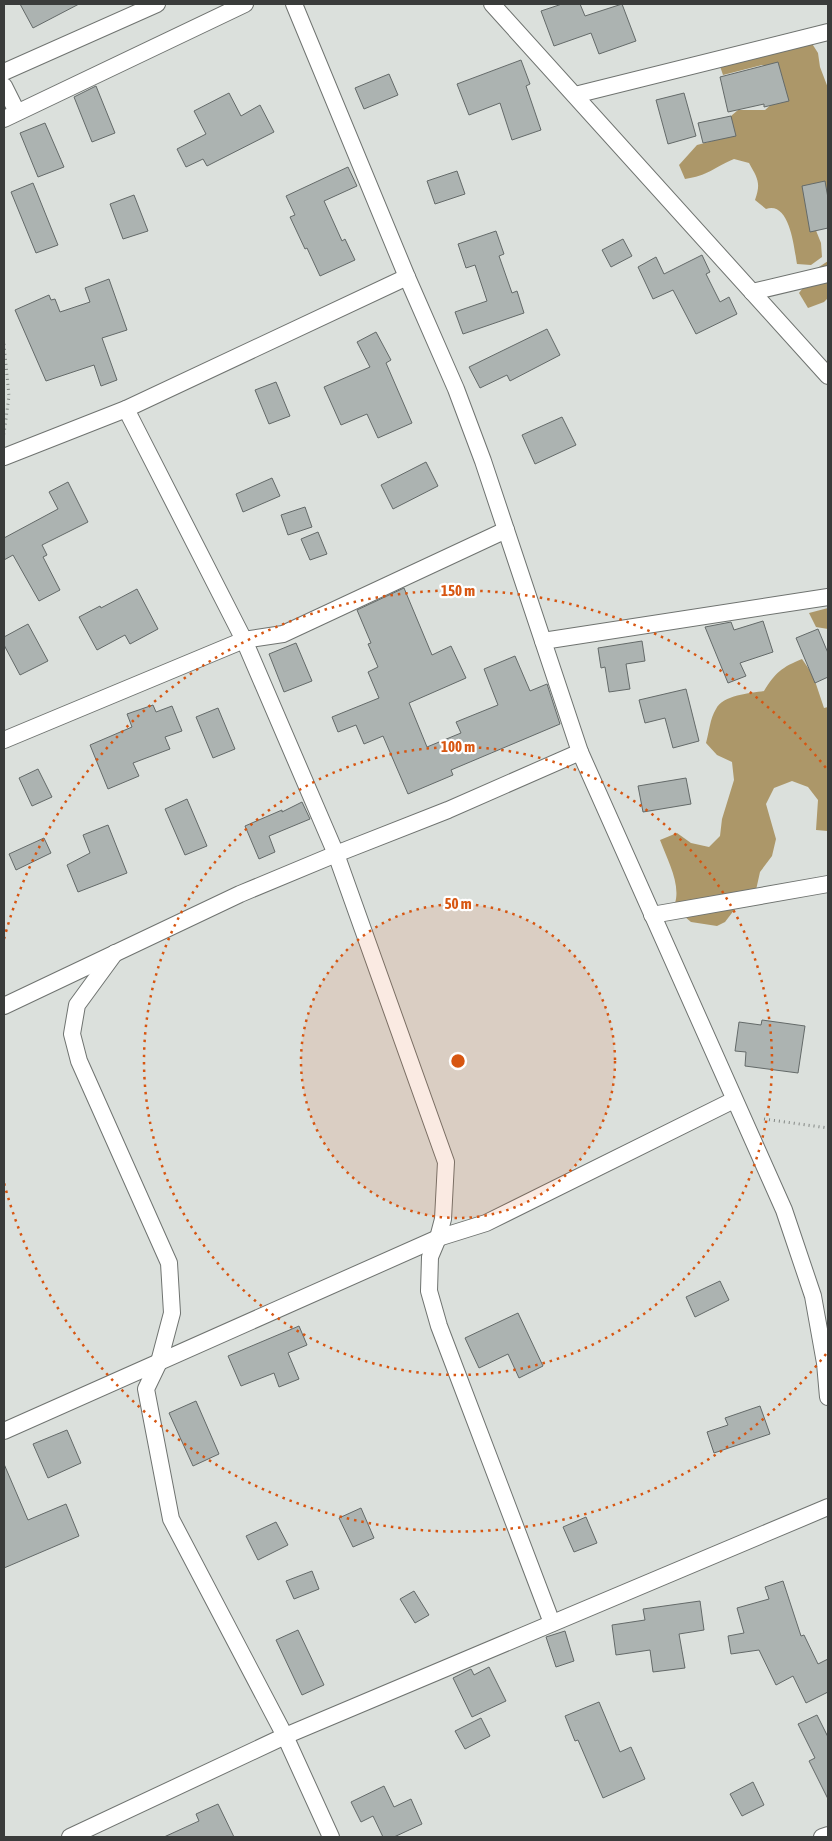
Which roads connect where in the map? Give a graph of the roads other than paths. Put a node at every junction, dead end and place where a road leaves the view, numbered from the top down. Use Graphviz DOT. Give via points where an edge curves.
graph roads {
  1 [pos="157,4"];
  2 [pos="245,4"];
  3 [pos="294,4"];
  4 [pos="492,4"];
  5 [pos="828,32"];
  6 [pos="4,72"];
  7 [pos="4,86"];
  8 [pos="575,96"];
  9 [pos="10,116"];
  10 [pos="828,274"];
  11 [pos="407,277"];
  12 [pos="752,292"];
  13 [pos="828,376"];
  14 [pos="126,408"];
  15 [pos="4,457"];
  16 [pos="506,530"];
  17 [pos="828,597"];
  18 [pos="244,640"];
  19 [pos="543,641"];
  20 [pos="4,740"];
  21 [pos="580,752"];
  22 [pos="336,854"];
  23 [pos="828,884"];
  24 [pos="652,915"];
  25 [pos="115,953"];
  26 [pos="4,1006"];
  27 [pos="734,1100"];
  28 [pos="438,1238"];
  29 [pos="159,1362"];
  30 [pos="828,1397"];
  31 [pos="4,1431"];
  32 [pos="828,1507"];
  33 [pos="552,1623"];
  34 [pos="285,1736"];
  35 [pos="828,1835"];
  36 [pos="70,1837"];
  37 [pos="331,1837"];
  38 [pos="822,1837"];
  1 -- 6 [label="street"];
  2 -- 9 [label="street"];
  3 -- 11 [label="street"];
  4 -- 8 [label="street"];
  5 -- 8 [label="street"];
  7 -- 9 [label="street"];
  8 -- 12 [label="street"];
  10 -- 12 [label="street"];
  11 -- 14 [label="street"];
  11 -- 16 [label="street" via="456,389"];
  12 -- 13 [label="street"];
  14 -- 15 [label="street"];
  14 -- 18 [label="street"];
  16 -- 18 [label="street" via="283,634"];
  16 -- 19 [label="street"];
  17 -- 19 [label="street"];
  18 -- 20 [label="street"];
  18 -- 22 [label="street"];
  19 -- 21 [label="street"];
  21 -- 22 [label="street" via="448,810"];
  21 -- 24 [label="street"];
  22 -- 25 [label="street" via="240,894"];
  22 -- 28 [label="street" via="446,1162 443,1219"];
  23 -- 24 [label="street"];
  24 -- 27 [label="street"];
  25 -- 26 [label="street"];
  25 -- 29 [label="street" via="78,1004 72,1034 79,1061 169,1264 172,1313"];
  27 -- 28 [label="street" via="486,1223"];
  27 -- 30 [label="street" via="784,1210 813,1296"];
  28 -- 29 [label="street"];
  28 -- 33 [label="street" via="430,1257 429,1291 439,1326"];
  29 -- 31 [label="street"];
  29 -- 34 [label="street" via="146,1389 171,1519"];
  32 -- 33 [label="street"];
  33 -- 34 [label="street"];
  34 -- 36 [label="street"];
  34 -- 37 [label="street"];
  35 -- 38 [label="street"];
}
